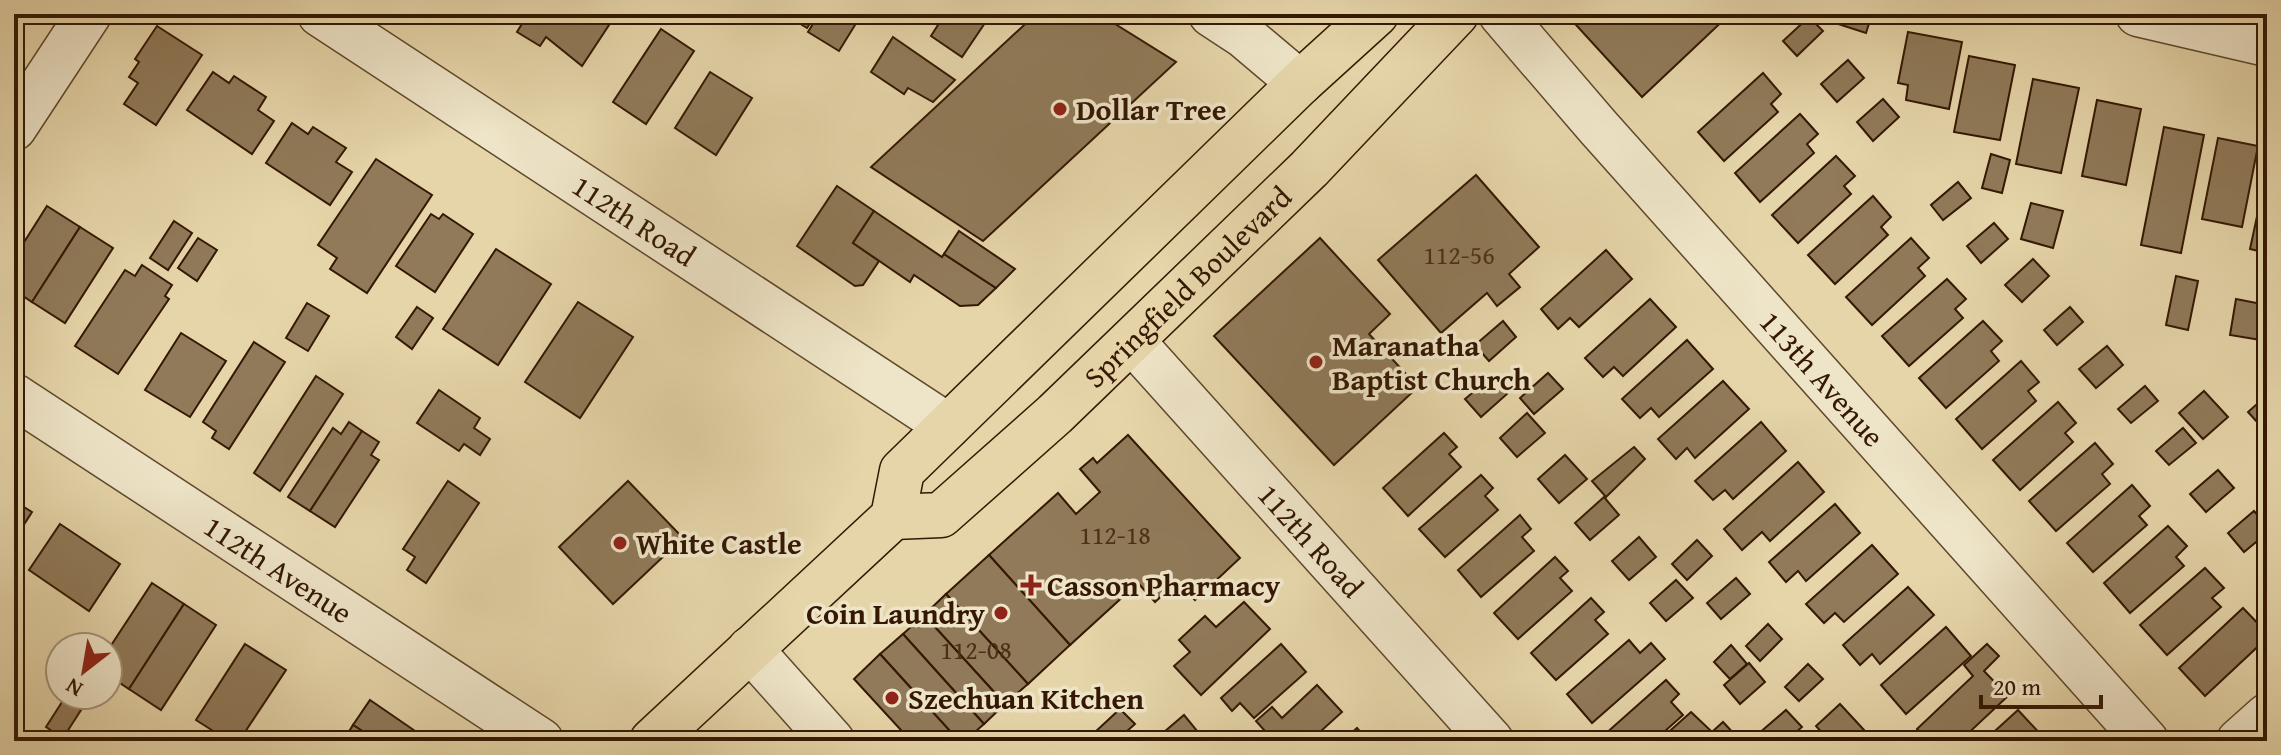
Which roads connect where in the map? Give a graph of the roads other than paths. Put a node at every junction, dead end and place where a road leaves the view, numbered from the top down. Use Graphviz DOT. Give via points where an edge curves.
graph roads {
  1 [pos="89,14"];
  2 [pos="320,14"];
  3 [pos="1211,14"];
  4 [pos="1376,14"];
  5 [pos="1456,14"];
  6 [pos="1501,14"];
  7 [pos="2138,14"];
  8 [pos="2248,31"];
  9 [pos="1300,83"];
  10 [pos="14,128"];
  11 [pos="1132,341"];
  12 [pos="14,396"];
  13 [pos="948,426"];
  14 [pos="893,517"];
  15 [pos="750,649"];
  16 [pos="2267,716"];
  17 [pos="541,741"];
  18 [pos="652,741"];
  19 [pos="832,741"];
  20 [pos="1491,741"];
  21 [pos="2146,741"];
  22 [pos="2239,741"];
  1 -- 10 [label="street"];
  2 -- 13 [label="street, 112th Road"];
  3 -- 9 [label="street"];
  4 -- 9 [label="main road"];
  5 -- 11 [label="main road, Springfield Boulevard" via="1309,169"];
  6 -- 21 [label="street, 113th Avenue"];
  7 -- 8 [label="street"];
  9 -- 13 [label="main road"];
  11 -- 14 [label="main road, Springfield Boulevard" via="941,515"];
  11 -- 20 [label="street, 112th Road"];
  12 -- 17 [label="street, 112th Avenue"];
  13 -- 14 [label="main road" via="902,471"];
  14 -- 15 [label="main road"];
  15 -- 18 [label="main road"];
  15 -- 19 [label="street"];
  16 -- 22 [label="street"];
}
